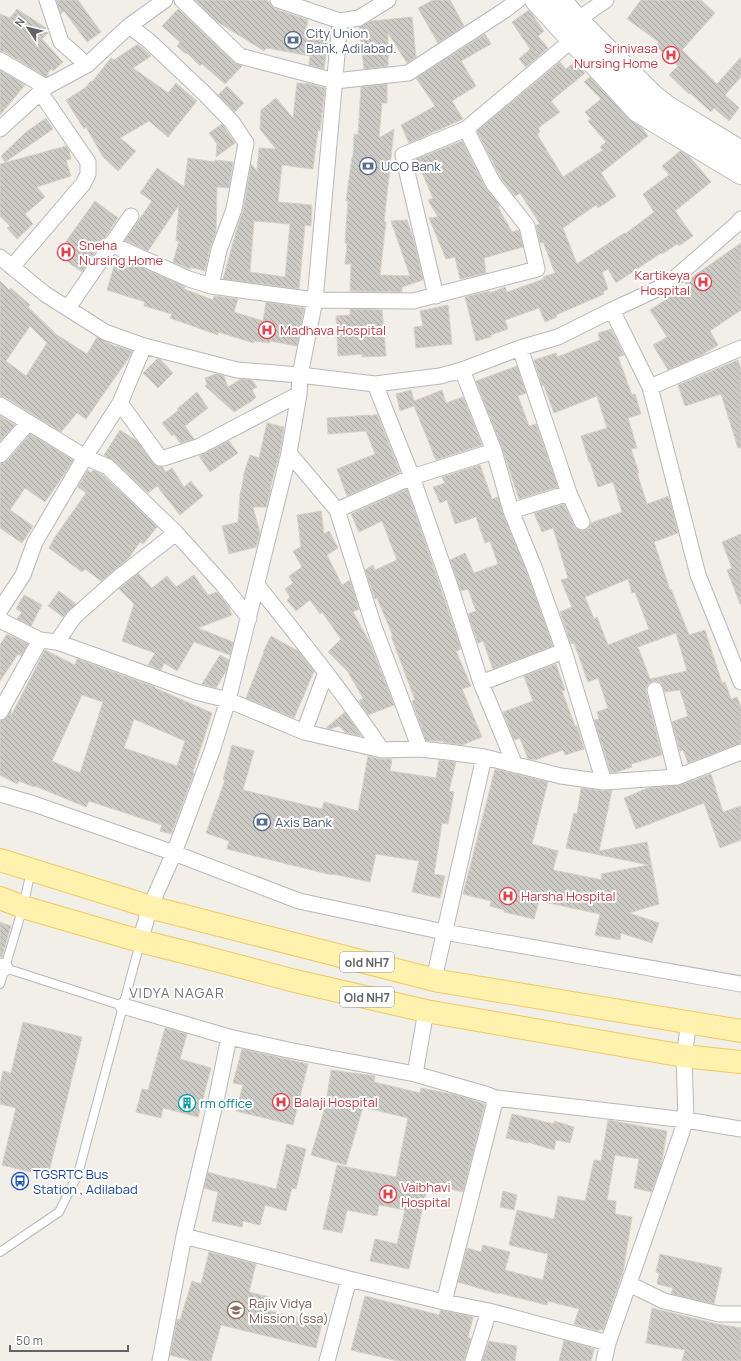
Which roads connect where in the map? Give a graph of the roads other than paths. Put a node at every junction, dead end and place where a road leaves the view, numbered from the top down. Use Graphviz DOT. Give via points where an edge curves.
graph roads {
  1 [pos="47,0"];
  2 [pos="165,0"];
  3 [pos="182,0"];
  4 [pos="278,0"];
  5 [pos="388,0"];
  6 [pos="518,0"];
  7 [pos="536,0"];
  8 [pos="560,0"];
  9 [pos="606,0"];
  10 [pos="340,21"];
  11 [pos="129,26"];
  12 [pos="574,30"];
  13 [pos="0,60"];
  14 [pos="86,65"];
  15 [pos="335,81"];
  16 [pos="43,90"];
  17 [pos="0,129"];
  18 [pos="466,129"];
  19 [pos="741,152"];
  20 [pos="741,173"];
  21 [pos="131,216"];
  22 [pos="741,219"];
  23 [pos="111,244"];
  24 [pos="0,257"];
  25 [pos="12,268"];
  26 [pos="211,286"];
  27 [pos="436,296"];
  28 [pos="314,300"];
  29 [pos="68,308"];
  30 [pos="612,310"];
  31 [pos="144,346"];
  32 [pos="520,348"];
  33 [pos="741,348"];
  34 [pos="462,370"];
  35 [pos="300,375"];
  36 [pos="375,384"];
  37 [pos="650,387"];
  38 [pos="299,394"];
  39 [pos="120,403"];
  40 [pos="0,405"];
  41 [pos="28,423"];
  42 [pos="494,451"];
  43 [pos="289,453"];
  44 [pos="0,455"];
  45 [pos="85,457"];
  46 [pos="412,478"];
  47 [pos="569,492"];
  48 [pos="337,510"];
  49 [pos="511,511"];
  50 [pos="582,522"];
  51 [pos="176,533"];
  52 [pos="257,585"];
  53 [pos="0,610"];
  54 [pos="249,618"];
  55 [pos="0,620"];
  56 [pos="40,640"];
  57 [pos="57,642"];
  58 [pos="564,651"];
  59 [pos="737,657"];
  60 [pos="326,672"];
  61 [pos="741,682"];
  62 [pos="481,683"];
  63 [pos="655,690"];
  64 [pos="228,700"];
  65 [pos="0,712"];
  66 [pos="304,732"];
  67 [pos="420,749"];
  68 [pos="382,750"];
  69 [pos="741,752"];
  70 [pos="484,757"];
  71 [pos="515,765"];
  72 [pos="677,776"];
  73 [pos="604,782"];
  74 [pos="0,794"];
  75 [pos="174,853"];
  76 [pos="0,860"];
  77 [pos="32,870"];
  78 [pos="0,898"];
  79 [pos="23,906"];
  80 [pos="150,907"];
  81 [pos="444,932"];
  82 [pos="140,941"];
  83 [pos="3,967"];
  84 [pos="434,979"];
  85 [pos="0,984"];
  86 [pos="741,984"];
  87 [pos="122,1006"];
  88 [pos="426,1011"];
  89 [pos="689,1022"];
  90 [pos="741,1031"];
  91 [pos="229,1037"];
  92 [pos="684,1056"];
  93 [pos="741,1062"];
  94 [pos="415,1074"];
  95 [pos="496,1098"];
  96 [pos="686,1120"];
  97 [pos="741,1129"];
  98 [pos="184,1236"];
  99 [pos="0,1252"];
  100 [pos="349,1279"];
  101 [pos="629,1284"];
  102 [pos="444,1302"];
  103 [pos="489,1311"];
  104 [pos="741,1314"];
  105 [pos="608,1343"];
  106 [pos="160,1361"];
  107 [pos="327,1361"];
  108 [pos="473,1361"];
  109 [pos="604,1361"];
  1 -- 14 [label="street" via="61,42"];
  2 -- 11 [label="street"];
  3 -- 15 [label="street" via="240,56"];
  4 -- 10 [label="street"];
  5 -- 10 [label="street" via="359,18"];
  6 -- 15 [label="street" via="408,74"];
  7 -- 12 [label="main road"];
  8 -- 12 [label="main road"];
  9 -- 12 [label="street"];
  10 -- 15 [label="street"];
  11 -- 14 [label="street"];
  11 -- 26 [label="street" via="148,40 205,94 232,122 246,143 234,209 219,250"];
  12 -- 18 [label="street"];
  12 -- 19 [label="main road" via="657,99"];
  12 -- 20 [label="main road" via="638,111"];
  13 -- 16 [label="street"];
  14 -- 16 [label="street"];
  15 -- 28 [label="street"];
  16 -- 17 [label="street"];
  16 -- 25 [label="street" via="88,162 88,174 83,184"];
  18 -- 27 [label="street" via="403,154"];
  18 -- 27 [label="street" via="493,183 526,226 537,269"];
  21 -- 23 [label="street"];
  22 -- 30 [label="street" via="668,284"];
  23 -- 26 [label="street"];
  23 -- 29 [label="street"];
  24 -- 25 [label="street"];
  25 -- 29 [label="street"];
  26 -- 28 [label="street"];
  27 -- 28 [label="street" via="413,301"];
  28 -- 35 [label="street"];
  29 -- 31 [label="street" via="105,332"];
  30 -- 32 [label="street" via="558,337"];
  30 -- 37 [label="street"];
  31 -- 35 [label="street" via="237,370"];
  31 -- 39 [label="street"];
  32 -- 34 [label="street"];
  32 -- 47 [label="street"];
  33 -- 37 [label="street"];
  34 -- 36 [label="street" via="440,376"];
  34 -- 42 [label="street"];
  35 -- 36 [label="street"];
  35 -- 38 [label="street"];
  36 -- 46 [label="street"];
  37 -- 59 [label="street" via="698,575"];
  38 -- 39 [label="street" via="200,446 164,458 160,458"];
  38 -- 43 [label="street"];
  39 -- 45 [label="street"];
  40 -- 41 [label="street"];
  41 -- 44 [label="street"];
  41 -- 45 [label="street"];
  42 -- 46 [label="street"];
  42 -- 49 [label="street"];
  43 -- 48 [label="street"];
  43 -- 52 [label="street"];
  45 -- 51 [label="street" via="108,467"];
  45 -- 53 [label="street" via="35,542 23,575"];
  46 -- 48 [label="street"];
  46 -- 62 [label="street"];
  47 -- 49 [label="street"];
  47 -- 50 [label="street"];
  48 -- 67 [label="street" via="374,627"];
  49 -- 58 [label="street"];
  51 -- 54 [label="street"];
  51 -- 57 [label="street" via="118,578 74,617"];
  52 -- 54 [label="street"];
  52 -- 60 [label="street"];
  54 -- 64 [label="street"];
  55 -- 56 [label="street"];
  56 -- 57 [label="street"];
  56 -- 65 [label="street"];
  57 -- 64 [label="street" via="196,692"];
  58 -- 62 [label="street"];
  58 -- 73 [label="street"];
  59 -- 61 [label="street"];
  60 -- 66 [label="street"];
  60 -- 68 [label="street"];
  62 -- 71 [label="street"];
  63 -- 72 [label="street"];
  64 -- 66 [label="street"];
  64 -- 75 [label="street" via="212,752"];
  66 -- 68 [label="street"];
  67 -- 68 [label="street"];
  67 -- 70 [label="street"];
  69 -- 72 [label="street"];
  70 -- 71 [label="street"];
  70 -- 81 [label="street"];
  71 -- 73 [label="street" via="561,776"];
  72 -- 73 [label="street"];
  74 -- 75 [label="street"];
  75 -- 80 [label="street"];
  75 -- 81 [label="street" via="299,901"];
  76 -- 77 [label="main road, old NH7"];
  77 -- 79 [label="lane"];
  77 -- 80 [label="main road, old NH7"];
  78 -- 79 [label="main road, Old NH7"];
  79 -- 82 [label="main road, Old NH7"];
  79 -- 83 [label="lane"];
  80 -- 82 [label="street"];
  80 -- 84 [label="main road, old NH7"];
  81 -- 84 [label="street"];
  81 -- 86 [label="street"];
  82 -- 87 [label="lane"];
  82 -- 88 [label="main road, Old NH7" via="295,981"];
  83 -- 85 [label="lane"];
  83 -- 87 [label="lane"];
  84 -- 89 [label="main road, old NH7"];
  87 -- 91 [label="street"];
  87 -- 99 [label="lane" via="78,1174 59,1212"];
  88 -- 92 [label="main road, Old NH7"];
  88 -- 94 [label="street"];
  89 -- 90 [label="main road, old NH7"];
  89 -- 92 [label="street"];
  91 -- 94 [label="street"];
  91 -- 98 [label="street"];
  92 -- 93 [label="main road, Old NH7"];
  92 -- 96 [label="street"];
  94 -- 95 [label="street"];
  95 -- 96 [label="street"];
  95 -- 102 [label="street"];
  96 -- 97 [label="street"];
  96 -- 101 [label="street"];
  98 -- 100 [label="street"];
  98 -- 106 [label="street"];
  100 -- 102 [label="street"];
  100 -- 107 [label="street"];
  101 -- 104 [label="street" via="664,1300 719,1314"];
  101 -- 105 [label="street"];
  102 -- 103 [label="street"];
  103 -- 105 [label="street"];
  103 -- 108 [label="street"];
  105 -- 109 [label="street"];
}
